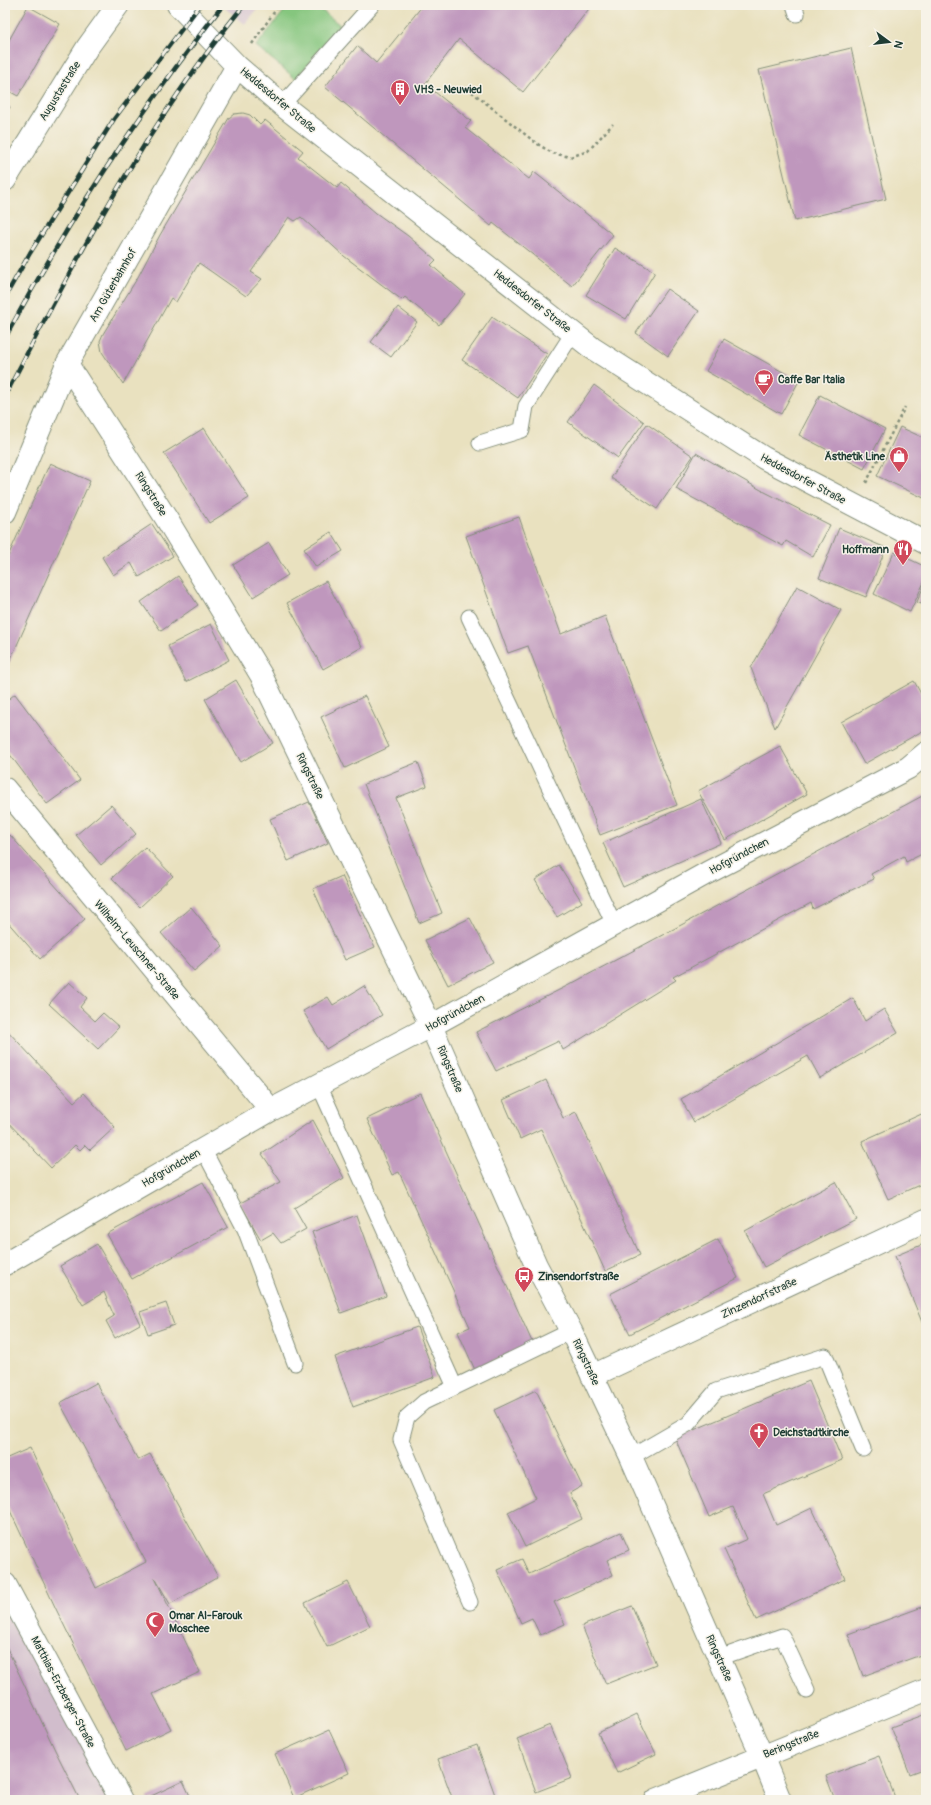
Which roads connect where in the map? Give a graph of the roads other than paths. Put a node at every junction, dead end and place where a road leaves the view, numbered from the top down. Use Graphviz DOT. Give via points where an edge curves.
graph roads {
  1 [pos="118,5"];
  2 [pos="178,5"];
  3 [pos="372,5"];
  4 [pos="238,66"];
  5 [pos="282,105"];
  6 [pos="5,180"];
  7 [pos="573,333"];
  8 [pos="68,364"];
  9 [pos="480,444"];
  10 [pos="5,512"];
  11 [pos="926,543"];
  12 [pos="469,617"];
  13 [pos="926,753"];
  14 [pos="917,765"];
  15 [pos="5,790"];
  16 [pos="614,924"];
  17 [pos="431,1026"];
  18 [pos="319,1085"];
  19 [pos="271,1110"];
  20 [pos="203,1149"];
  21 [pos="926,1220"];
  22 [pos="5,1264"];
  23 [pos="571,1331"];
  24 [pos="295,1363"];
  25 [pos="592,1376"];
  26 [pos="455,1387"];
  27 [pos="863,1449"];
  28 [pos="630,1457"];
  29 [pos="5,1584"];
  30 [pos="470,1602"];
  31 [pos="719,1658"];
  32 [pos="807,1690"];
  33 [pos="926,1690"];
  34 [pos="762,1756"];
  35 [pos="121,1800"];
  36 [pos="656,1800"];
  37 [pos="780,1800"];
  1 -- 6 [label="street, Augustastraße" via="87,48"];
  2 -- 4 [label="street, Heddesdorfer Straße"];
  3 -- 5 [label="lane"];
  4 -- 5 [label="street, Heddesdorfer Straße"];
  4 -- 8 [label="street, Am Güterbahnhof"];
  5 -- 7 [label="street, Heddesdorfer Straße"];
  7 -- 9 [label="lane" via="526,406 522,430"];
  7 -- 11 [label="street, Heddesdorfer Straße" via="592,348 764,458"];
  8 -- 10 [label="street, Am Güterbahnhof"];
  8 -- 17 [label="street, Ringstraße" via="166,518 261,675"];
  12 -- 16 [label="lane"];
  13 -- 14 [label="street, Hofgründchen"];
  14 -- 16 [label="street, Hofgründchen" via="707,872"];
  15 -- 19 [label="street, Wilhelm-Leuschner-Straße"];
  16 -- 17 [label="street, Hofgründchen"];
  17 -- 18 [label="street, Hofgründchen"];
  17 -- 23 [label="street, Ringstraße" via="536,1265"];
  18 -- 19 [label="street, Hofgründchen"];
  18 -- 26 [label="lane"];
  19 -- 20 [label="street, Hofgründchen"];
  20 -- 22 [label="street, Hofgründchen"];
  20 -- 24 [label="lane" via="245,1230"];
  21 -- 25 [label="street, Zinzendorfstraße"];
  23 -- 25 [label="street, Ringstraße"];
  23 -- 26 [label="lane"];
  25 -- 28 [label="street, Ringstraße"];
  26 -- 30 [label="lane" via="424,1402 407,1417 401,1440"];
  27 -- 28 [label="lane" via="825,1356 716,1391 688,1424"];
  28 -- 31 [label="street, Ringstraße"];
  29 -- 35 [label="street, Matthias-Erzberger-Straße"];
  31 -- 32 [label="lane" via="782,1636"];
  31 -- 34 [label="street, Ringstraße"];
  33 -- 34 [label="street, Beringstraße"];
  34 -- 36 [label="street, Beringstraße"];
  34 -- 37 [label="street, Ringstraße"];
}
